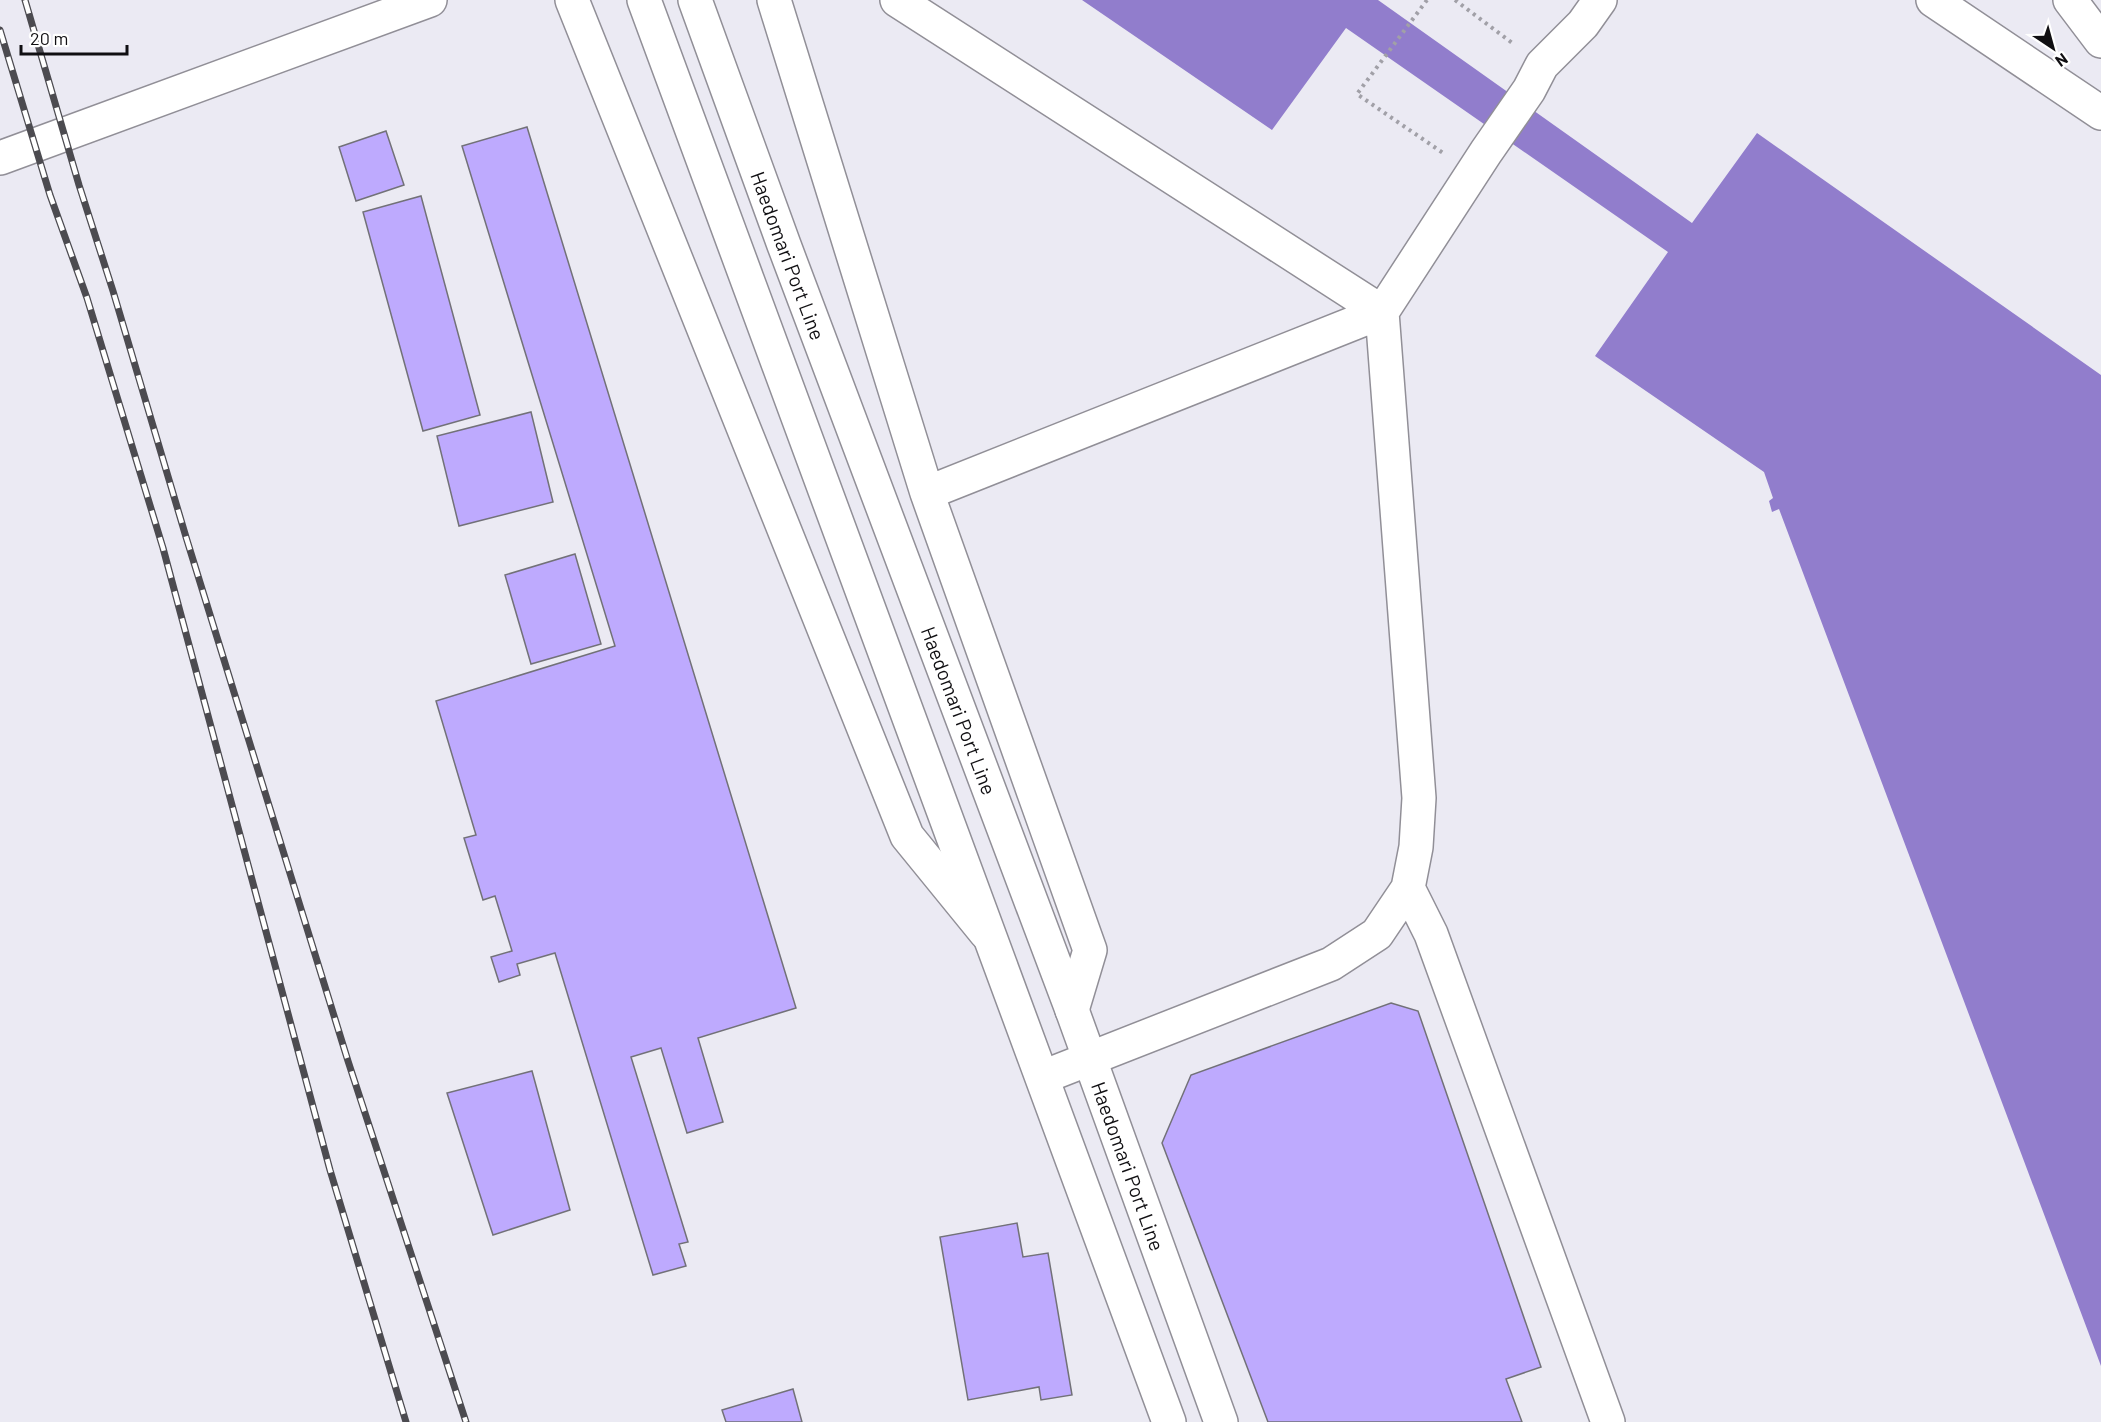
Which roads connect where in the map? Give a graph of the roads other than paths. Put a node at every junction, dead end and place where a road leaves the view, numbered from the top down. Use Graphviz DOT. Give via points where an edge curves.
graph roads {
  1 [pos="430,0"];
  2 [pos="573,0"];
  3 [pos="644,0"];
  4 [pos="695,0"];
  5 [pos="774,0"];
  6 [pos="897,0"];
  7 [pos="1600,0"];
  8 [pos="1933,0"];
  9 [pos="2070,0"];
  10 [pos="2101,41"];
  11 [pos="2101,113"];
  12 [pos="0,158"];
  13 [pos="1382,312"];
  14 [pos="927,493"];
  15 [pos="1408,888"];
  16 [pos="989,936"];
  17 [pos="1072,1010"];
  18 [pos="1090,1060"];
  19 [pos="1043,1077"];
  20 [pos="1169,1422"];
  21 [pos="1221,1422"];
  22 [pos="1608,1422"];
  1 -- 12 [label="street"];
  2 -- 16 [label="street" via="906,836"];
  3 -- 16 [label="street"];
  4 -- 17 [label="street, Haedomari Port Line"];
  5 -- 14 [label="street"];
  6 -- 13 [label="street"];
  7 -- 13 [label="street" via="1535,77"];
  8 -- 11 [label="street"];
  9 -- 10 [label="street"];
  13 -- 14 [label="street"];
  13 -- 15 [label="street" via="1419,798"];
  14 -- 17 [label="street" via="1090,950"];
  15 -- 18 [label="street" via="1377,934 1332,964"];
  15 -- 22 [label="street" via="1431,934"];
  16 -- 19 [label="street"];
  17 -- 18 [label="street, Haedomari Port Line"];
  18 -- 19 [label="street"];
  18 -- 21 [label="street, Haedomari Port Line"];
  19 -- 20 [label="street"];
}
